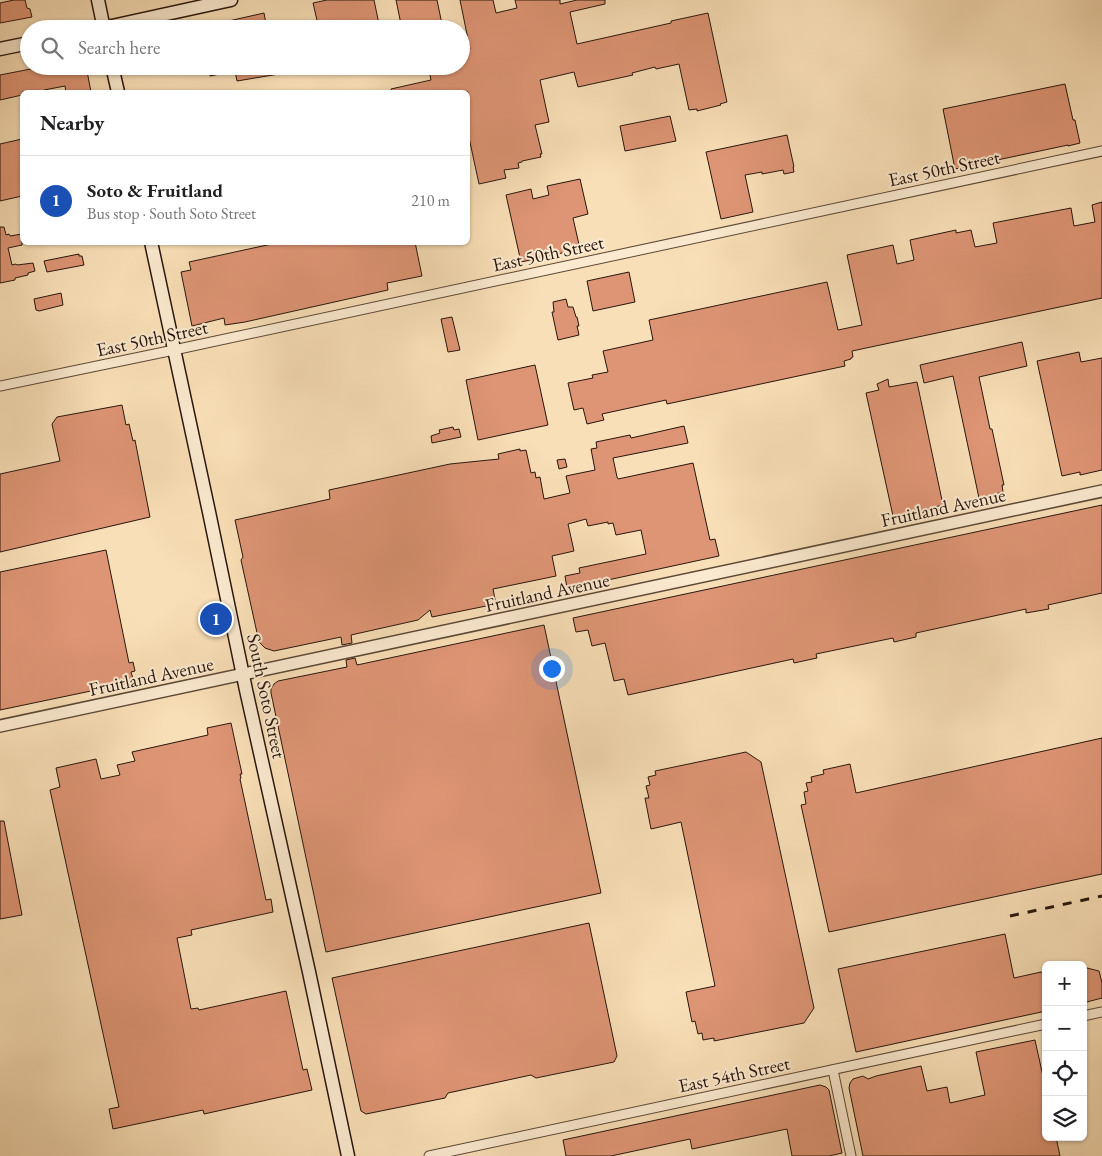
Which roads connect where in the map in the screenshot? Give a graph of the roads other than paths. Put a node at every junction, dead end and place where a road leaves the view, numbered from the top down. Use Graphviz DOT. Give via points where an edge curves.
graph roads {
  1 [pos="98,0"];
  2 [pos="231,0"];
  3 [pos="101,20"];
  4 [pos="139,20"];
  5 [pos="20,45"];
  6 [pos="0,49"];
  7 [pos="114,75"];
  8 [pos="118,90"];
  9 [pos="1102,151"];
  10 [pos="152,245"];
  11 [pos="174,350"];
  12 [pos="0,386"];
  13 [pos="1102,491"];
  14 [pos="243,675"];
  15 [pos="0,726"];
  16 [pos="1102,1012"];
  17 [pos="1087,1015"];
  18 [pos="1042,1025"];
  19 [pos="833,1070"];
  20 [pos="348,1156"];
  21 [pos="429,1156"];
  22 [pos="851,1156"];
  1 -- 3 [label="main road"];
  2 -- 4 [label="main road"];
  5 -- 6 [label="main road"];
  7 -- 8 [label="main road"];
  9 -- 11 [label="street, East 50th Street"];
  10 -- 11 [label="main road, South Soto Street"];
  11 -- 12 [label="street, East 50th Street"];
  11 -- 14 [label="main road, South Soto Street"];
  13 -- 14 [label="street, Fruitland Avenue"];
  14 -- 15 [label="street, Fruitland Avenue"];
  14 -- 20 [label="main road, South Soto Street"];
  16 -- 17 [label="street"];
  18 -- 19 [label="street, East 54th Street"];
  19 -- 21 [label="street, East 54th Street"];
  19 -- 22 [label="street"];
}
